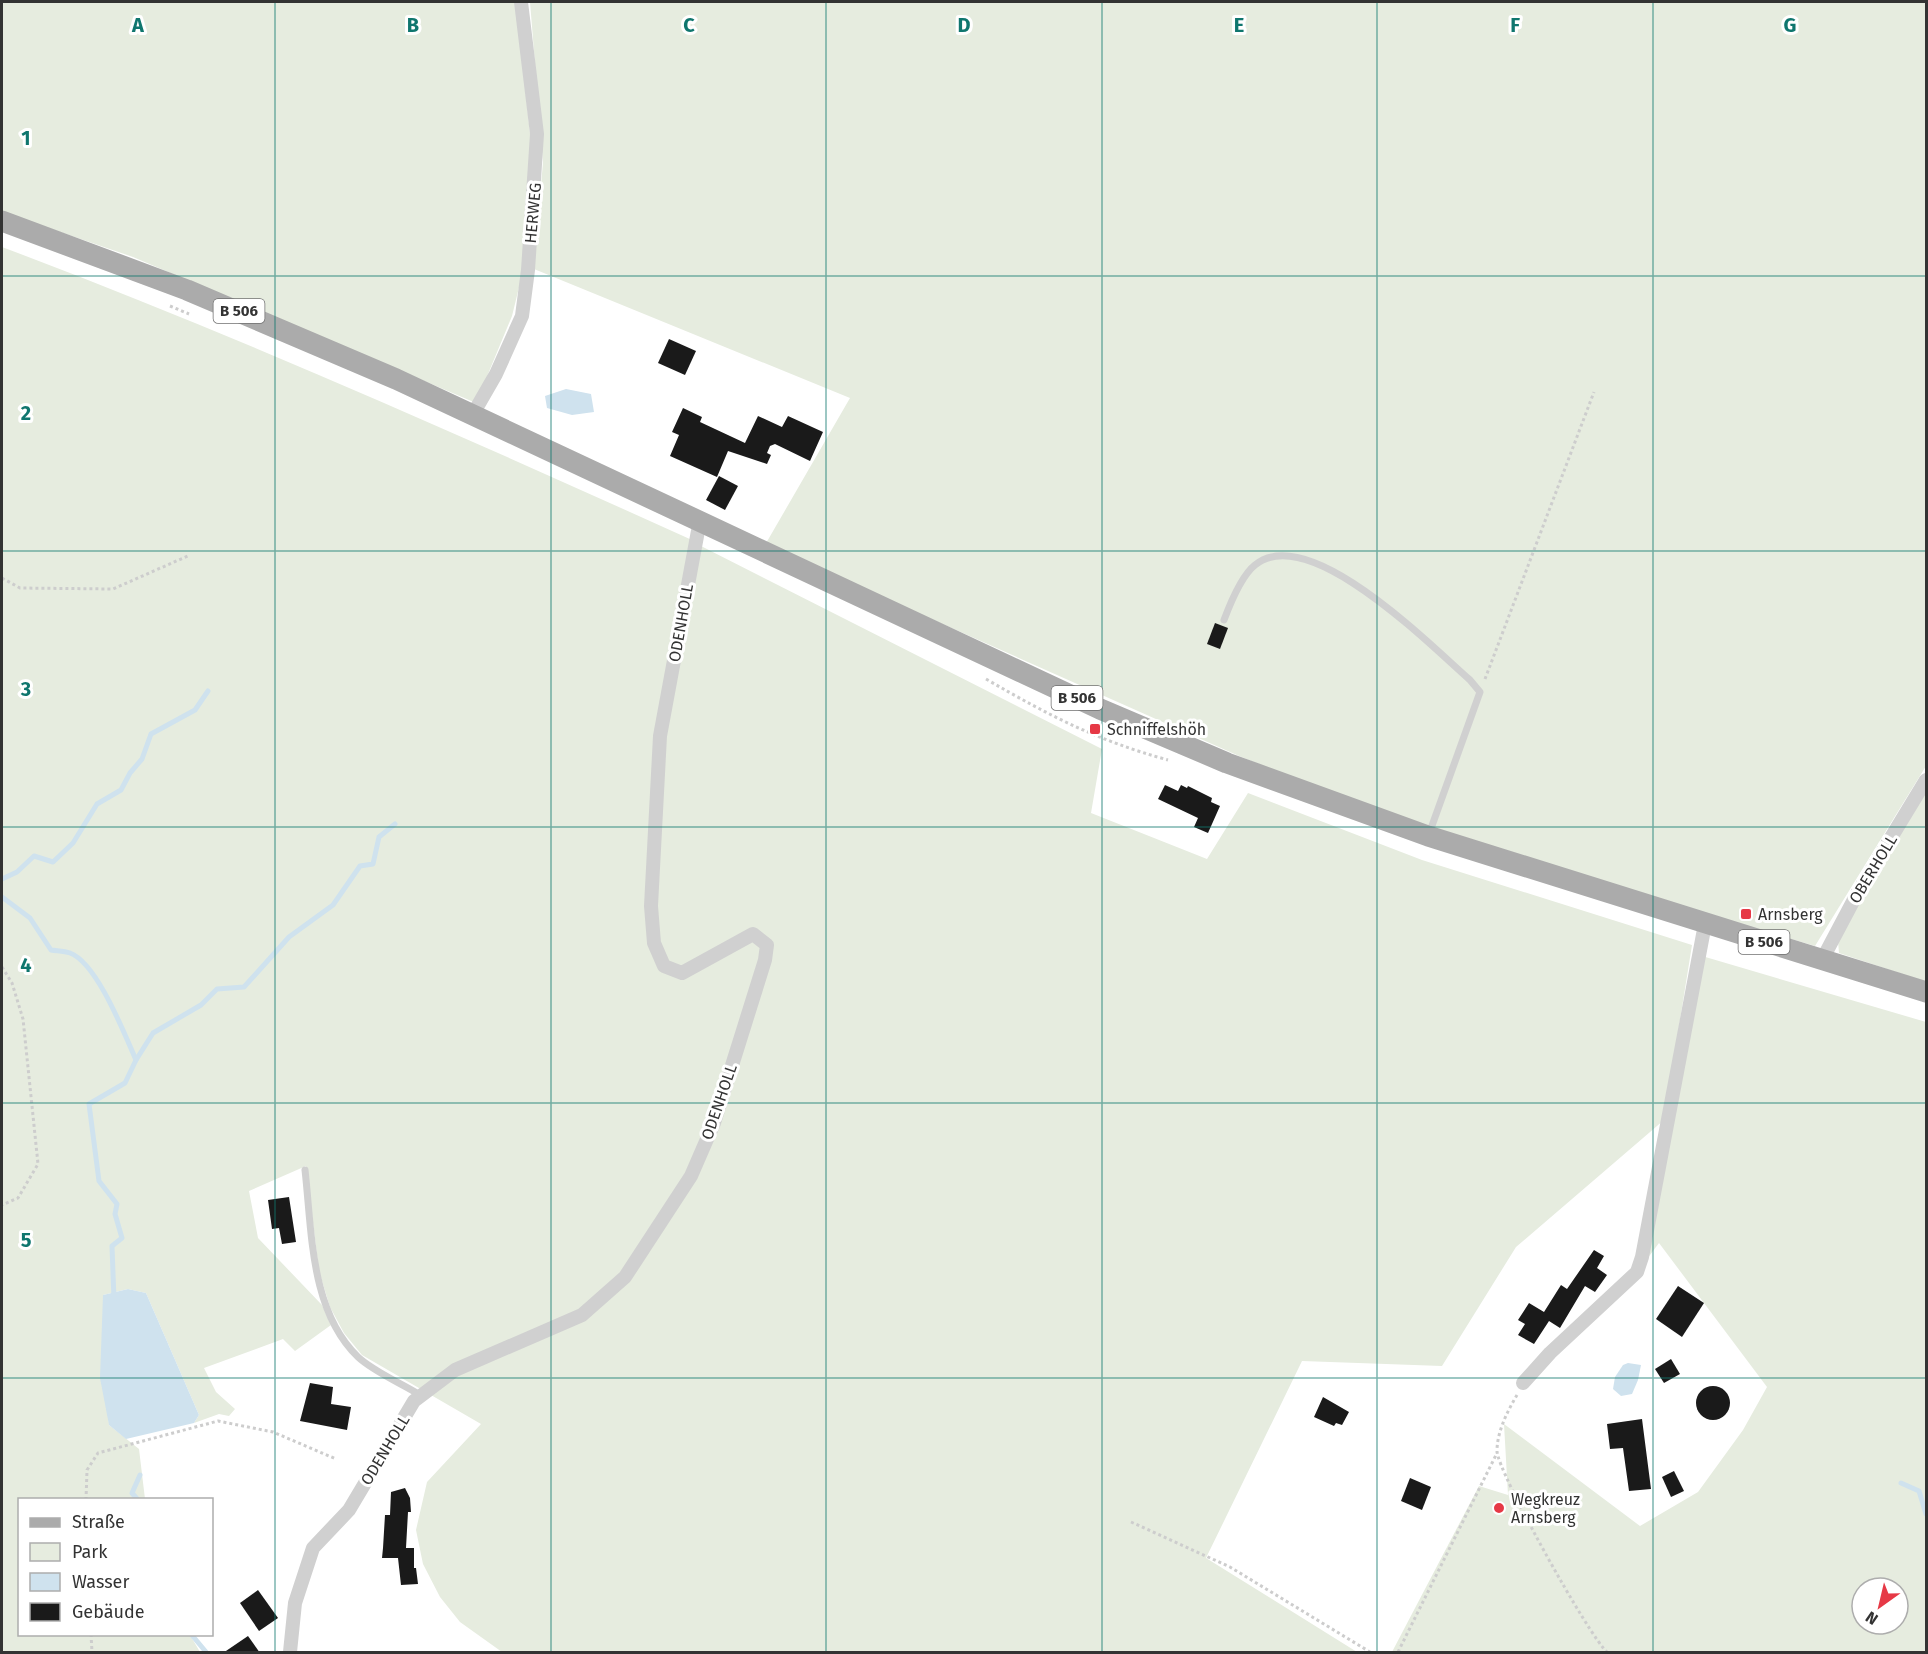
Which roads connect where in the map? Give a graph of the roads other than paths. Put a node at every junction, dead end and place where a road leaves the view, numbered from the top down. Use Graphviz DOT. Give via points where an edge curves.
graph roads {
  1 [pos="521,2"];
  2 [pos="2,220"];
  3 [pos="473,414"];
  4 [pos="700,520"];
  5 [pos="1224,620"];
  6 [pos="1926,780"];
  7 [pos="1428,836"];
  8 [pos="1705,924"];
  9 [pos="1822,960"];
  10 [pos="1926,992"];
  11 [pos="304,1170"];
  12 [pos="1523,1383"];
  13 [pos="420,1395"];
  14 [pos="290,1653"];
  1 -- 3 [label="street, HERWEG" via="537,134 528,270 522,316"];
  2 -- 3 [label="main road, B 506" via="248,315"];
  3 -- 4 [label="main road, B 506"];
  4 -- 7 [label="main road, B 506" via="1100,709 1227,763"];
  4 -- 13 [label="street, ODENHOLL" via="660,736 651,906 654,943 664,966 682,973 753,934 767,945 714,1123 691,1176 625,1276 582,1315 455,1370"];
  5 -- 7 [label="lane" via="1233,596 1253,566 1273,556 1314,562 1362,587 1470,680 1480,692"];
  6 -- 9 [label="street, OBERHOLL"];
  7 -- 8 [label="main road, B 506"];
  8 -- 9 [label="main road, B 506"];
  8 -- 12 [label="street" via="1637,1272"];
  9 -- 10 [label="main road, B 506"];
  11 -- 13 [label="lane" via="317,1272 327,1308 358,1357"];
  13 -- 14 [label="street, ODENHOLL" via="349,1510 313,1548 295,1603"];
}
